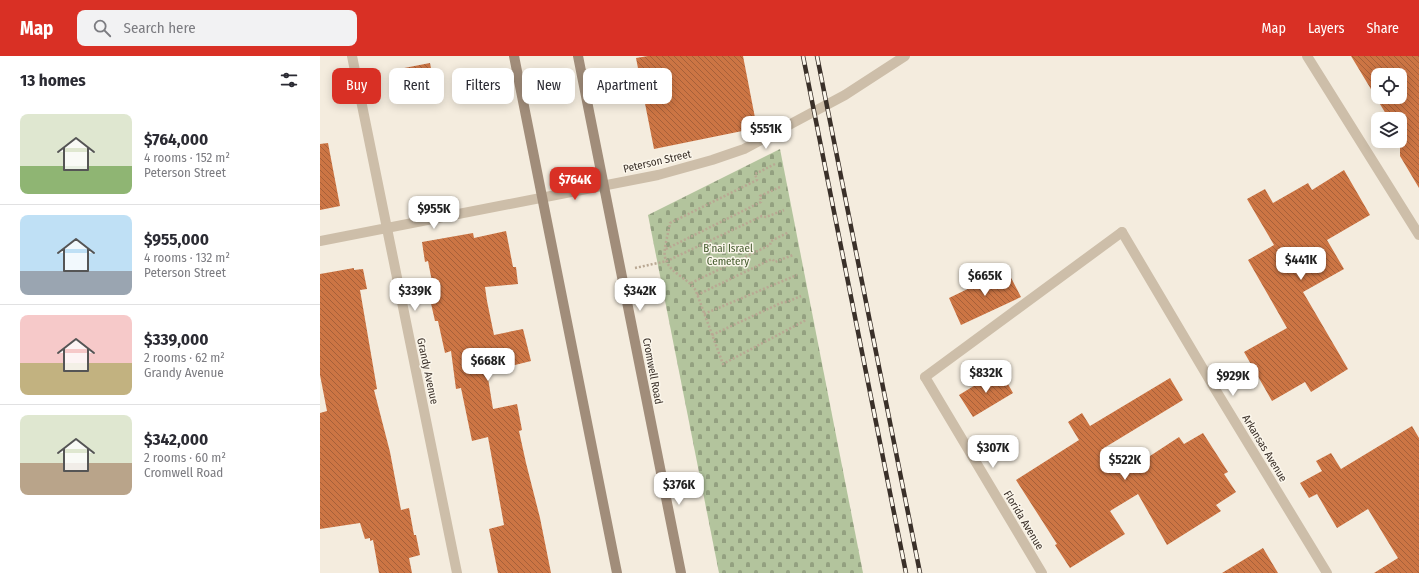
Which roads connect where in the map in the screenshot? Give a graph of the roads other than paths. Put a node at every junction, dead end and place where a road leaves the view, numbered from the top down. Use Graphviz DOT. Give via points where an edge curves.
graph roads {
  1 [pos="352,56"];
  2 [pos="514,56"];
  3 [pos="578,56"];
  4 [pos="905,56"];
  5 [pos="1307,56"];
  6 [pos="603,184"];
  7 [pos="542,197"];
  8 [pos="386,227"];
  9 [pos="1419,235"];
  10 [pos="320,240"];
  11 [pos="925,377"];
  12 [pos="457,573"];
  13 [pos="617,573"];
  14 [pos="681,573"];
  15 [pos="1042,573"];
  16 [pos="1327,573"];
  1 -- 8 [label="street, Grandy Avenue"];
  2 -- 7 [label="street"];
  3 -- 6 [label="street, Cromwell Road"];
  4 -- 6 [label="street, Peterson Street" via="845,94 744,149 658,175"];
  5 -- 9 [label="street"];
  6 -- 7 [label="street, Peterson Street"];
  6 -- 14 [label="street, Cromwell Road"];
  7 -- 8 [label="street, Peterson Street"];
  7 -- 13 [label="street"];
  8 -- 10 [label="street, Peterson Street"];
  8 -- 12 [label="street, Grandy Avenue"];
  11 -- 15 [label="street, Florida Avenue"];
  11 -- 16 [label="street, Arkansas Avenue" via="1122,232"];
}
